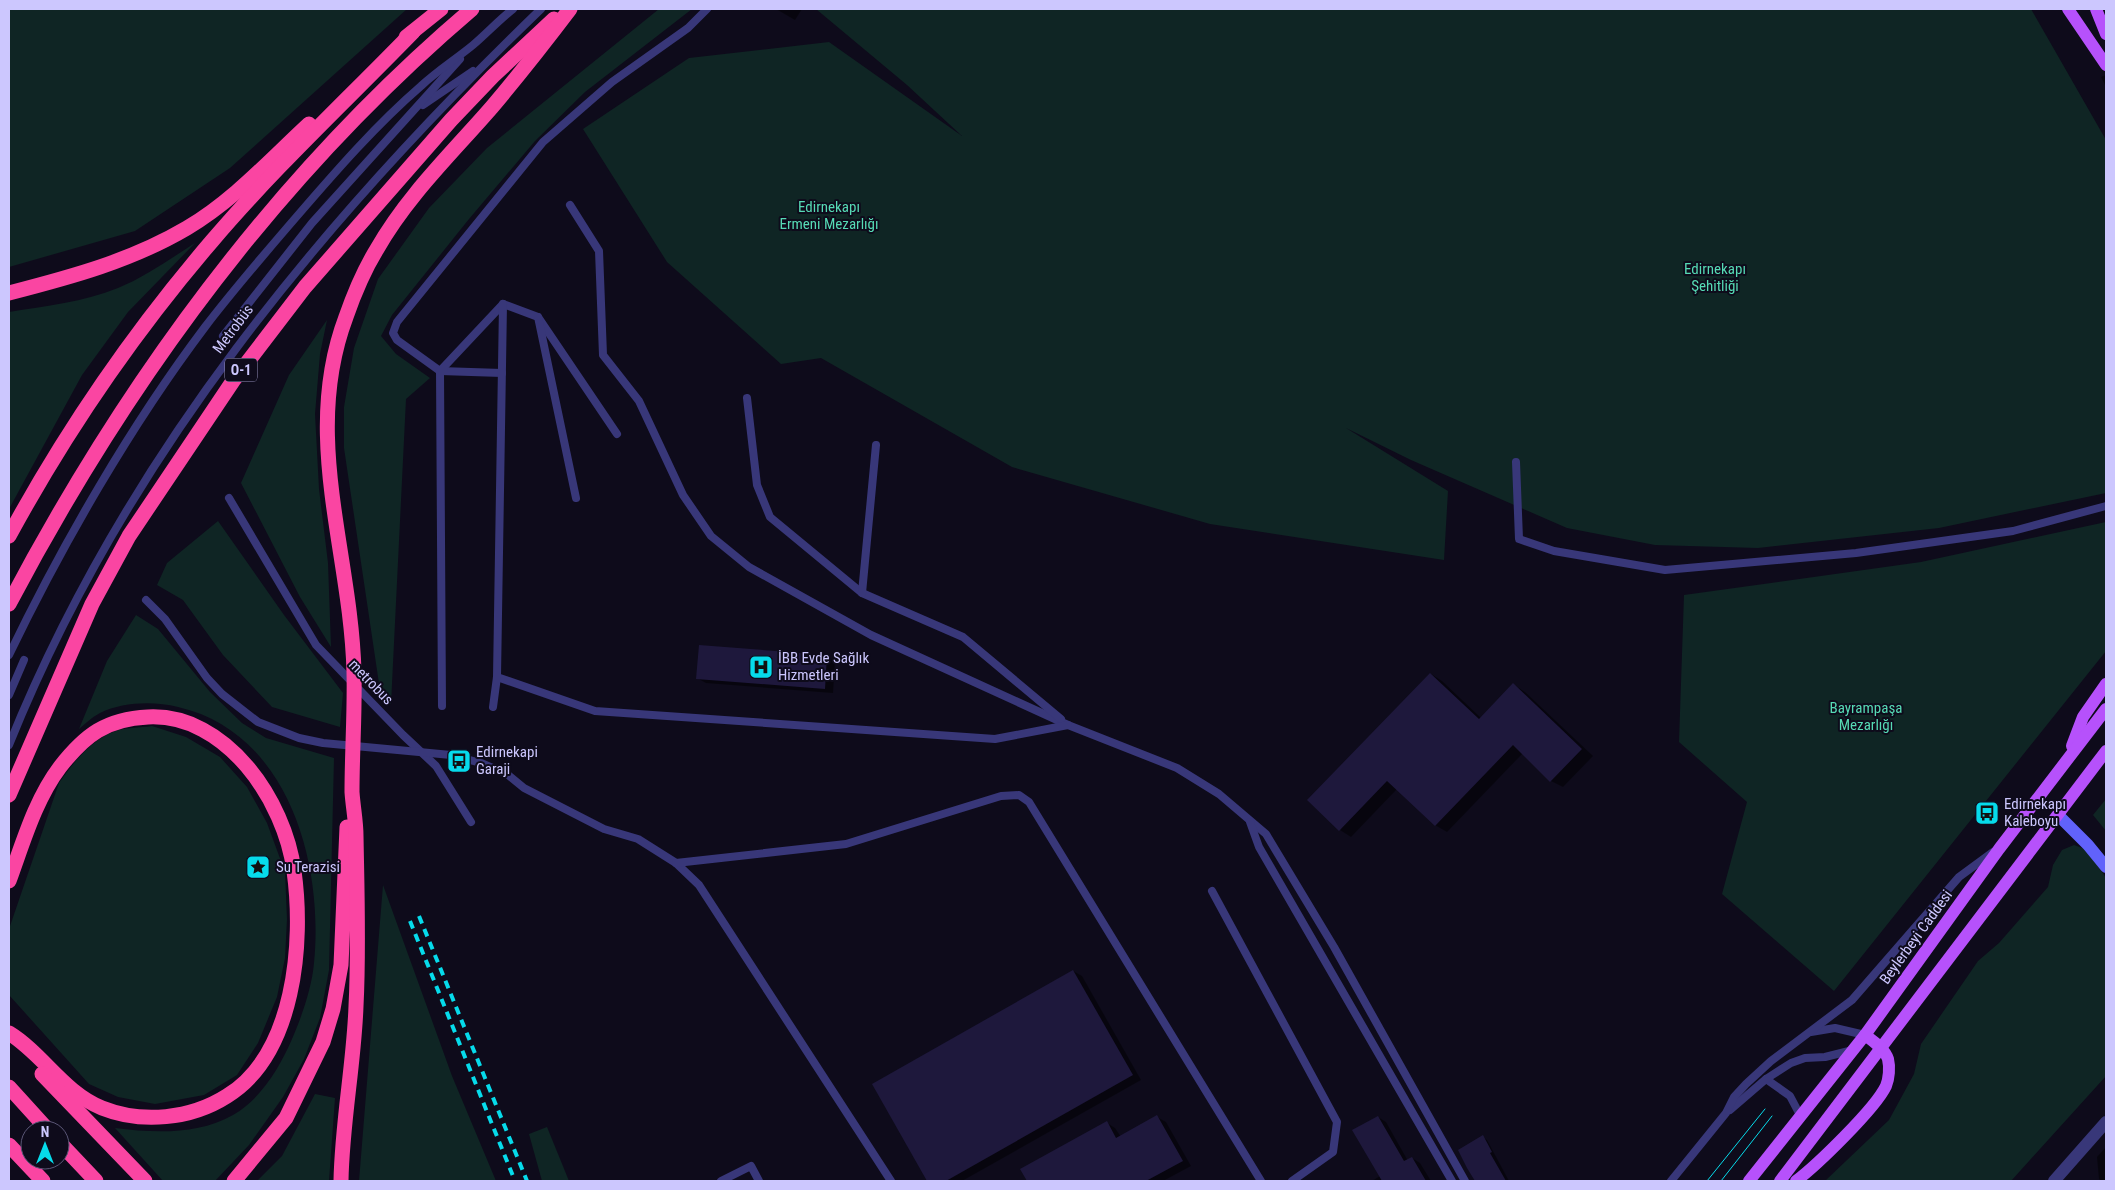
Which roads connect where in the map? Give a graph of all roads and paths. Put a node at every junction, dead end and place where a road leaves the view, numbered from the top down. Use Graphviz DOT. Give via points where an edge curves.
graph roads {
  1 [pos="441,9"];
  2 [pos="472,9"];
  3 [pos="513,9"];
  4 [pos="541,9"];
  5 [pos="565,9"];
  6 [pos="570,9"];
  7 [pos="707,9"];
  8 [pos="2069,9"];
  9 [pos="2096,9"];
  10 [pos="413,32"];
  11 [pos="2106,34"];
  12 [pos="473,44"];
  13 [pos="494,54"];
  14 [pos="2106,64"];
  15 [pos="414,110"];
  16 [pos="570,205"];
  17 [pos="13,291"];
  18 [pos="503,304"];
  19 [pos="538,317"];
  20 [pos="223,336"];
  21 [pos="440,371"];
  22 [pos="502,372"];
  23 [pos="748,398"];
  24 [pos="617,434"];
  25 [pos="876,445"];
  26 [pos="1516,462"];
  27 [pos="229,498"];
  28 [pos="576,498"];
  29 [pos="2106,506"];
  30 [pos="9,536"];
  31 [pos="862,593"];
  32 [pos="146,600"];
  33 [pos="9,604"];
  34 [pos="9,655"];
  35 [pos="24,660"];
  36 [pos="497,677"];
  37 [pos="2106,684"];
  38 [pos="9,695"];
  39 [pos="442,706"];
  40 [pos="492,707"];
  41 [pos="2106,709"];
  42 [pos="1068,725"];
  43 [pos="9,745"];
  44 [pos="2106,751"];
  45 [pos="423,752"];
  46 [pos="2070,756"];
  47 [pos="352,793"];
  48 [pos="9,795"];
  49 [pos="2058,815"];
  50 [pos="1250,820"];
  51 [pos="471,822"];
  52 [pos="1999,849"];
  53 [pos="676,862"];
  54 [pos="2106,867"];
  55 [pos="9,881"];
  56 [pos="1212,891"];
  57 [pos="9,1033"];
  58 [pos="1809,1033"];
  59 [pos="1864,1035"];
  60 [pos="9,1037"];
  61 [pos="1881,1049"];
  62 [pos="1853,1050"];
  63 [pos="1766,1079"];
  64 [pos="9,1088"];
  65 [pos="1726,1113"];
  66 [pos="1800,1115"];
  67 [pos="39,1120"];
  68 [pos="2106,1122"];
  69 [pos="9,1145"];
  70 [pos="70,1154"];
  71 [pos="2059,1180"];
  72 [pos="43,1181"];
  73 [pos="96,1181"];
  74 [pos="145,1181"];
  75 [pos="234,1181"];
  76 [pos="341,1181"];
  77 [pos="721,1181"];
  78 [pos="758,1181"];
  79 [pos="891,1181"];
  80 [pos="1261,1181"];
  81 [pos="1292,1181"];
  82 [pos="1452,1181"];
  83 [pos="1464,1181"];
  84 [pos="1672,1181"];
  85 [pos="1749,1181"];
  86 [pos="1780,1181"];
  87 [pos="1796,1181"];
  1 -- 10 [label="highway"];
  2 -- 33 [label="highway" via="341,131 206,289 103,440"];
  3 -- 12 [label="lane, Metrobüs"];
  4 -- 13 [label="lane, Metrobüs"];
  5 -- 48 [label="highway, O-1" via="492,76 451,120 305,287 233,381 129,536 92,604"];
  6 -- 47 [label="highway" via="394,223 373,256 344,320 333,366 326,424 328,472 352,638"];
  7 -- 21 [label="lane" via="688,28 612,82 543,142 396,322 393,333 396,340"];
  8 -- 14 [label="main road"];
  9 -- 11 [label="main road"];
  10 -- 17 [label="highway" via="348,85 235,192 187,228 102,268"];
  10 -- 30 [label="highway" via="254,194 166,296 87,406"];
  12 -- 15 [label="lane"];
  12 -- 34 [label="lane, Metrobüs" via="422,85 318,192 205,327 110,470"];
  13 -- 15 [label="lane" via="456,84"];
  13 -- 43 [label="lane, Metrobüs" via="378,177 231,353 120,519 30,692"];
  15 -- 20 [label="lane" via="312,223"];
  16 -- 42 [label="lane" via="600,251 603,355 639,400 683,495 712,536 749,567 871,635"];
  18 -- 19 [label="lane"];
  18 -- 21 [label="lane"];
  18 -- 22 [label="lane"];
  19 -- 24 [label="lane"];
  19 -- 28 [label="lane"];
  21 -- 22 [label="lane"];
  21 -- 39 [label="lane"];
  22 -- 36 [label="lane"];
  23 -- 31 [label="lane" via="757,485 770,517"];
  25 -- 31 [label="lane"];
  26 -- 29 [label="lane" via="1519,539 1554,552 1665,570 1856,553 2012,531"];
  27 -- 45 [label="lane, metrobus" via="316,645"];
  31 -- 42 [label="lane" via="963,637"];
  32 -- 45 [label="lane" via="165,619 207,678 258,722 299,738 323,743"];
  35 -- 38 [label="lane"];
  36 -- 40 [label="lane"];
  36 -- 42 [label="lane" via="595,711 995,739"];
  37 -- 46 [label="main road" via="2084,717"];
  41 -- 46 [label="main road, Beylerbeyi Caddesi"];
  42 -- 50 [label="lane" via="1177,768 1219,794"];
  44 -- 49 [label="main road"];
  45 -- 51 [label="lane, metrobus" via="436,766"];
  45 -- 53 [label="lane" via="451,755 507,774 524,788 604,828 638,839"];
  46 -- 52 [label="main road, Beylerbeyi Caddesi"];
  47 -- 75 [label="highway" via="346,829 341,965 323,1042 286,1118"];
  47 -- 76 [label="highway" via="356,833 358,961"];
  49 -- 54 [label="street"];
  49 -- 61 [label="main road"];
  50 -- 82 [label="lane" via="1259,848"];
  50 -- 83 [label="lane" via="1266,834 1334,947"];
  52 -- 58 [label="lane" via="1959,877 1862,989"];
  52 -- 59 [label="main road, Beylerbeyi Caddesi"];
  53 -- 79 [label="lane" via="699,884"];
  53 -- 80 [label="lane" via="846,844 1001,796 1019,795 1029,802"];
  55 -- 57 [label="highway" via="43,796 58,769 80,743 101,727 123,719 159,716 186,721 213,734 237,754 256,778 287,843 294,870 296,926 292,985 279,1028 268,1049 237,1090 198,1110 141,1118 102,1108 84,1100"];
  56 -- 81 [label="lane" via="1337,1122 1333,1152"];
  58 -- 59 [label="lane" via="1835,1028"];
  58 -- 65 [label="lane" via="1746,1084"];
  59 -- 61 [label="main road"];
  59 -- 62 [label="main road, Beylerbeyi Caddesi"];
  60 -- 74 [label="highway"];
  61 -- 62 [label="main road"];
  61 -- 86 [label="main road"];
  61 -- 87 [label="main road" via="1888,1057 1886,1086 1844,1135"];
  62 -- 63 [label="lane" via="1804,1058"];
  62 -- 66 [label="main road, Beylerbeyi Caddesi"];
  63 -- 65 [label="lane"];
  63 -- 66 [label="lane" via="1790,1096"];
  64 -- 67 [label="highway"];
  65 -- 84 [label="lane"];
  66 -- 85 [label="main road, Beylerbeyi Caddesi"];
  68 -- 71 [label="street"];
  69 -- 72 [label="highway"];
  70 -- 73 [label="highway"];
  77 -- 78 [label="lane" via="751,1166"];
}
